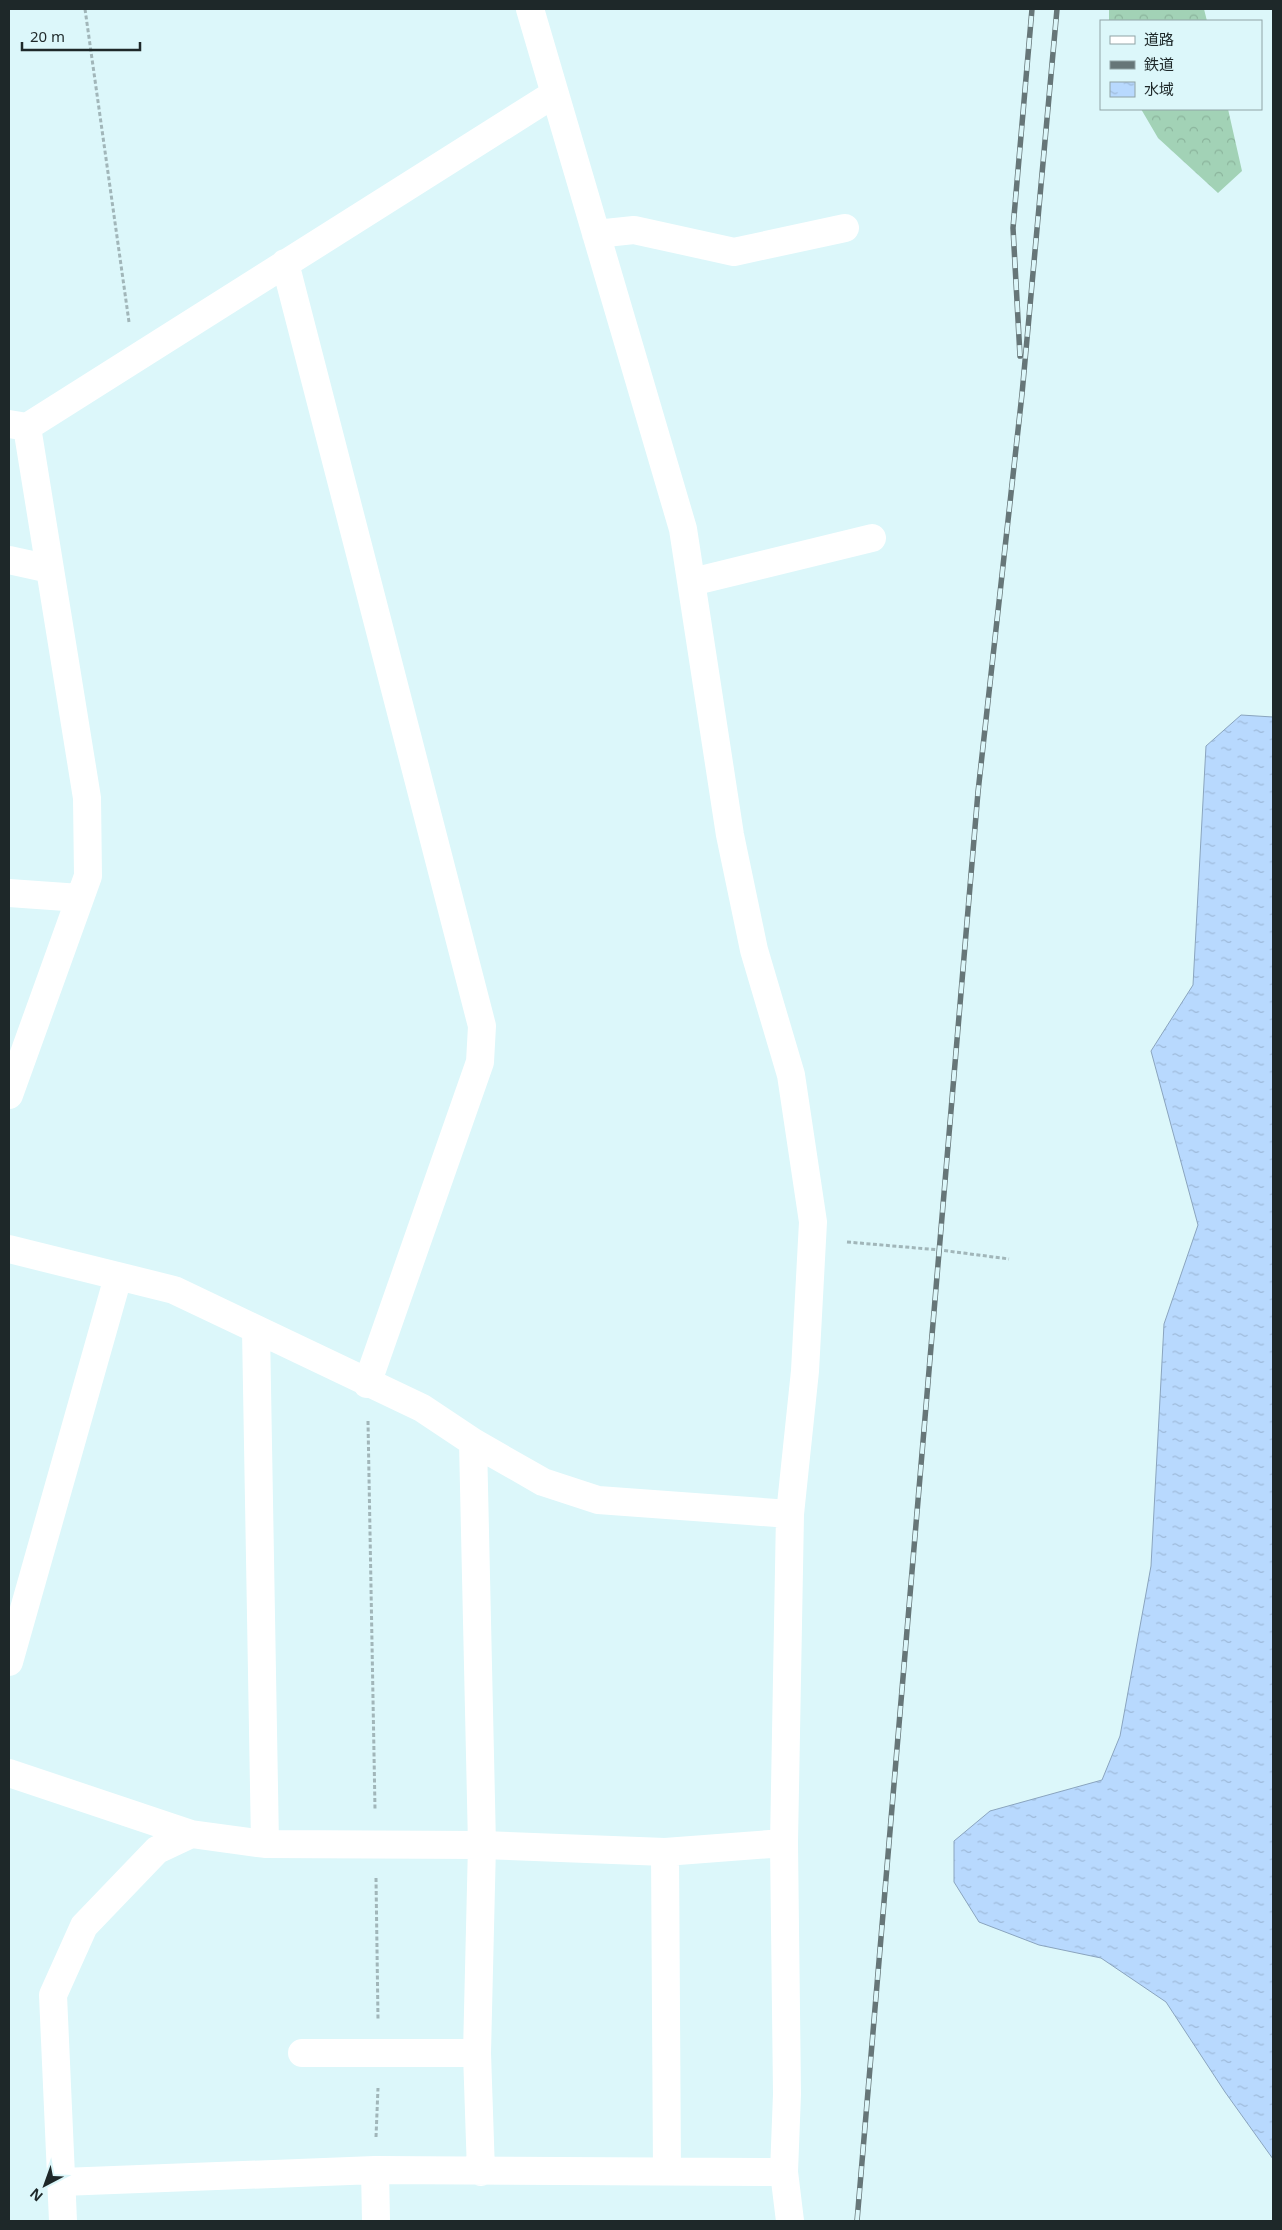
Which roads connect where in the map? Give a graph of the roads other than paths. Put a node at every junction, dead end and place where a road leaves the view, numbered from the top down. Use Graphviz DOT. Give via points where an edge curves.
graph roads {
  1 [pos="530,9"];
  2 [pos="554,94"];
  3 [pos="845,228"];
  4 [pos="596,234"];
  5 [pos="285,263"];
  6 [pos="18,426"];
  7 [pos="872,538"];
  8 [pos="9,560"];
  9 [pos="50,569"];
  10 [pos="692,582"];
  11 [pos="9,893"];
  12 [pos="80,898"];
  13 [pos="9,1095"];
  14 [pos="9,1249"];
  15 [pos="118,1276"];
  16 [pos="256,1330"];
  17 [pos="367,1384"];
  18 [pos="473,1442"];
  19 [pos="790,1514"];
  20 [pos="9,1662"];
  21 [pos="9,1773"];
  22 [pos="192,1834"];
  23 [pos="784,1843"];
  24 [pos="266,1844"];
  25 [pos="482,1845"];
  26 [pos="665,1852"];
  27 [pos="302,2053"];
  28 [pos="477,2053"];
  29 [pos="375,2170"];
  30 [pos="667,2171"];
  31 [pos="481,2172"];
  32 [pos="784,2172"];
  33 [pos="62,2182"];
  34 [pos="63,2221"];
  35 [pos="376,2221"];
  36 [pos="790,2221"];
  1 -- 2 [label="street"];
  2 -- 4 [label="street"];
  2 -- 5 [label="street"];
  3 -- 4 [label="street" via="734,252 634,230"];
  4 -- 10 [label="street" via="683,529"];
  5 -- 6 [label="street" via="134,360"];
  5 -- 17 [label="street" via="482,1026 480,1062"];
  6 -- 9 [label="street"];
  7 -- 10 [label="street"];
  8 -- 9 [label="street"];
  9 -- 12 [label="street" via="88,798 88,876"];
  10 -- 19 [label="street" via="730,835 754,950 791,1076 812,1222 805,1371"];
  11 -- 12 [label="street"];
  12 -- 13 [label="street"];
  14 -- 15 [label="street"];
  15 -- 16 [label="street" via="174,1290"];
  15 -- 20 [label="street"];
  16 -- 17 [label="street"];
  16 -- 24 [label="street"];
  17 -- 18 [label="street" via="422,1408"];
  18 -- 19 [label="street" via="543,1482 598,1500"];
  18 -- 25 [label="street"];
  19 -- 23 [label="street"];
  21 -- 22 [label="street"];
  22 -- 24 [label="street"];
  22 -- 33 [label="street" via="157,1850 84,1926 53,1995"];
  23 -- 26 [label="street"];
  23 -- 32 [label="street" via="787,2094"];
  24 -- 25 [label="street"];
  25 -- 26 [label="street"];
  25 -- 28 [label="street"];
  26 -- 30 [label="street"];
  27 -- 28 [label="street"];
  28 -- 31 [label="street"];
  29 -- 31 [label="street"];
  29 -- 33 [label="street"];
  29 -- 35 [label="street"];
  30 -- 31 [label="street"];
  30 -- 32 [label="street"];
  32 -- 36 [label="street"];
  33 -- 34 [label="street"];
}
